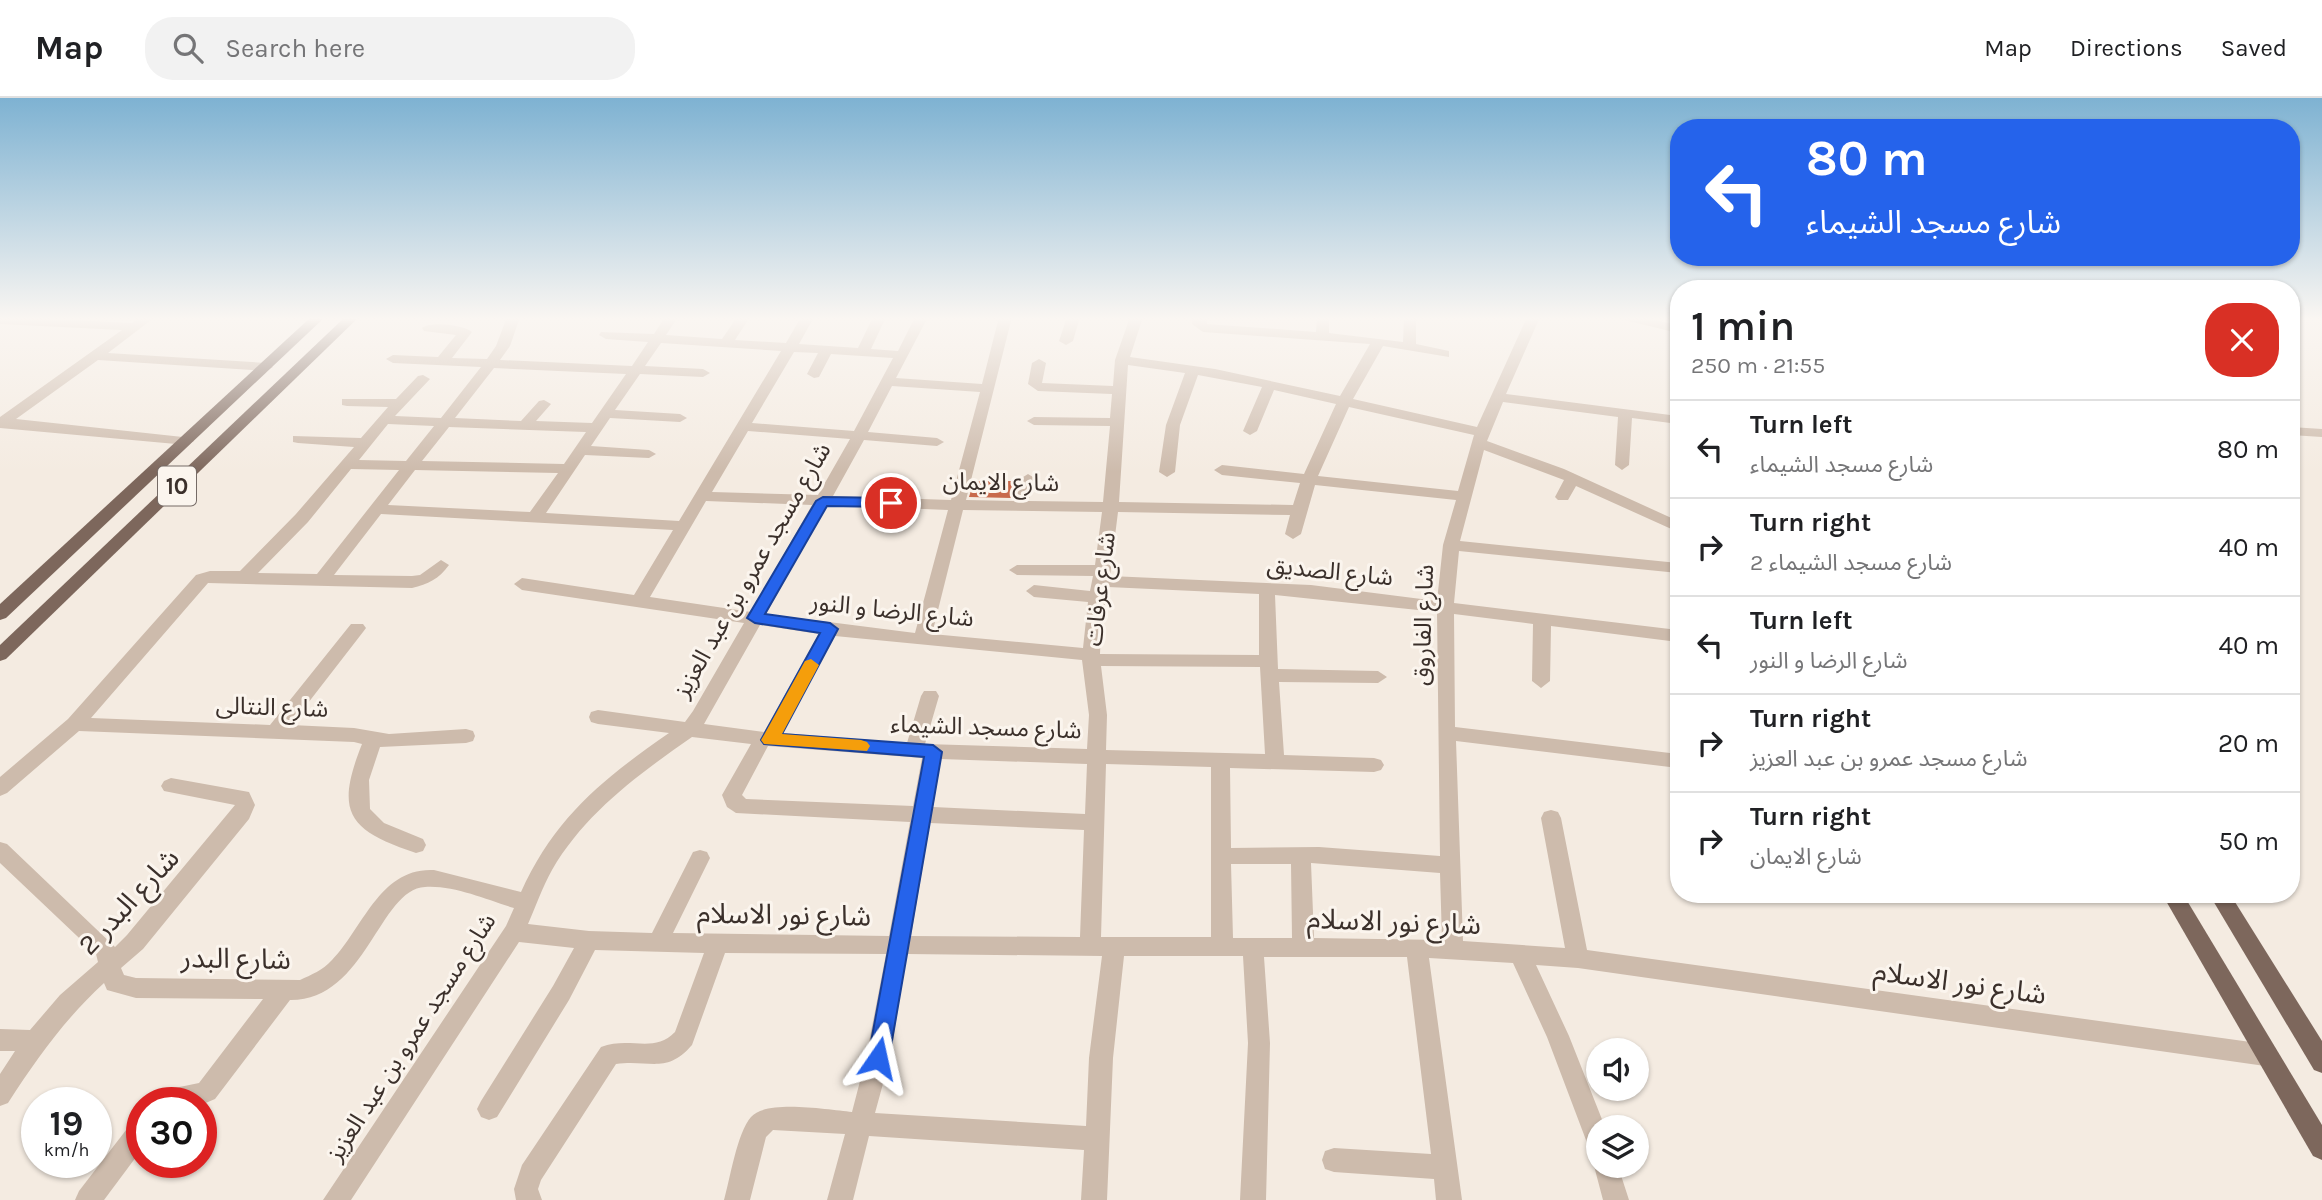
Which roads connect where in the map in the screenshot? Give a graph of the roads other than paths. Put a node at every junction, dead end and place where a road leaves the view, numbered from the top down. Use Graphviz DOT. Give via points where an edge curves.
graph roads {
  1 [pos="78,368"];
  2 [pos="266,368"];
  3 [pos="300,368"];
  4 [pos="487,368"];
  5 [pos="605,368"];
  6 [pos="776,368"];
  7 [pos="817,368"];
  8 [pos="896,368"];
  9 [pos="992,368"];
  10 [pos="1038,368"];
  11 [pos="1121,368"];
  12 [pos="1188,368"];
  13 [pos="1363,368"];
  14 [pos="1512,368"];
  15 [pos="1193,369"];
  16 [pos="638,370"];
  17 [pos="704,373"];
  18 [pos="814,374"];
  19 [pos="423,379"];
  20 [pos="889,382"];
  21 [pos="1270,384"];
  22 [pos="986,388"];
  23 [pos="1119,390"];
  24 [pos="1499,397"];
  25 [pos="1344,400"];
  26 [pos="347,402"];
  27 [pos="401,403"];
  28 [pos="544,404"];
  29 [pos="1625,413"];
  30 [pos="608,414"];
  31 [pos="680,418"];
  32 [pos="1670,419"];
  33 [pos="384,420"];
  34 [pos="1034,421"];
  35 [pos="1,422"];
  36 [pos="446,422"];
  37 [pos="1117,422"];
  38 [pos="525,425"];
  39 [pos="742,426"];
  40 [pos="597,428"];
  41 [pos="1250,431"];
  42 [pos="2300,432"];
  43 [pos="2322,433"];
  44 [pos="859,436"];
  45 [pos="1481,437"];
  46 [pos="298,439"];
  47 [pos="187,441"];
  48 [pos="937,442"];
  49 [pos="365,443"];
  50 [pos="582,450"];
  51 [pos="649,454"];
  52 [pos="348,464"];
  53 [pos="1622,465"];
  54 [pos="413,466"];
  55 [pos="569,469"];
  56 [pos="1222,470"];
  57 [pos="1167,471"];
  58 [pos="1573,478"];
  59 [pos="1028,479"];
  60 [pos="1307,479"];
  61 [pos="703,496"];
  62 [pos="1463,496"];
  63 [pos="1563,497"];
  64 [pos="823,501"];
  65 [pos="958,505"];
  66 [pos="1019,505"];
  67 [pos="1110,507"];
  68 [pos="378,509"];
  69 [pos="1298,510"];
  70 [pos="536,516"];
  71 [pos="1670,523"];
  72 [pos="685,526"];
  73 [pos="1293,534"];
  74 [pos="1451,545"];
  75 [pos="442,565"];
  76 [pos="1670,567"];
  77 [pos="1017,570"];
  78 [pos="248,577"];
  79 [pos="321,580"];
  80 [pos="1100,583"];
  81 [pos="522,584"];
  82 [pos="1268,588"];
  83 [pos="1034,591"];
  84 [pos="639,601"];
  85 [pos="1445,610"];
  86 [pos="0,614"];
  87 [pos="755,618"];
  88 [pos="1542,621"];
  89 [pos="357,628"];
  90 [pos="830,629"];
  91 [pos="1670,635"];
  92 [pos="922,639"];
  93 [pos="0,656"];
  94 [pos="1091,658"];
  95 [pos="1269,668"];
  96 [pos="1378,677"];
  97 [pos="1541,681"];
  98 [pos="930,696"];
  99 [pos="598,717"];
  100 [pos="75,724"];
  101 [pos="689,729"];
  102 [pos="275,732"];
  103 [pos="1446,733"];
  104 [pos="467,736"];
  105 [pos="373,738"];
  106 [pos="766,739"];
  107 [pos="923,751"];
  108 [pos="1098,756"];
  109 [pos="1220,760"];
  110 [pos="1670,760"];
  111 [pos="1275,762"];
  112 [pos="1374,765"];
  113 [pos="171,786"];
  114 [pos="0,788"];
  115 [pos="920,815"];
  116 [pos="1551,818"];
  117 [pos="1095,822"];
  118 [pos="416,845"];
  119 [pos="0,850"];
  120 [pos="1301,855"];
  121 [pos="1221,856"];
  122 [pos="700,858"];
  123 [pos="1450,865"];
  124 [pos="528,903"];
  125 [pos="2177,903"];
  126 [pos="2225,903"];
  127 [pos="514,932"];
  128 [pos="589,940"];
  129 [pos="658,942"];
  130 [pos="718,944"];
  131 [pos="899,945"];
  132 [pos="1102,947"];
  133 [pos="1222,947"];
  134 [pos="1253,947"];
  135 [pos="1303,948"];
  136 [pos="1417,948"];
  137 [pos="1453,951"];
  138 [pos="1520,955"];
  139 [pos="1578,958"];
  140 [pos="109,965"];
  141 [pos="283,991"];
  142 [pos="0,1040"];
  143 [pos="35,1041"];
  144 [pos="2265,1055"];
  145 [pos="2322,1062"];
  146 [pos="211,1087"];
  147 [pos="0,1095"];
  148 [pos="489,1109"];
  149 [pos="1588,1115"];
  150 [pos="862,1123"];
  151 [pos="1098,1139"];
  152 [pos="2322,1148"];
  153 [pos="126,1150"];
  154 [pos="1334,1160"];
  155 [pos="1445,1167"];
  156 [pos="1610,1178"];
  157 [pos="88,1200"];
  158 [pos="336,1200"];
  159 [pos="529,1200"];
  160 [pos="737,1200"];
  161 [pos="841,1200"];
  162 [pos="1094,1200"];
  163 [pos="1253,1200"];
  164 [pos="1449,1200"];
  165 [pos="1616,1200"];
  1 -- 35 [label="street"];
  2 -- 47 [label="main road, 10"];
  3 -- 93 [label="main road, 10"];
  4 -- 36 [label="street"];
  5 -- 16 [label="street"];
  6 -- 39 [label="street"];
  7 -- 18 [label="street"];
  8 -- 20 [label="street, شارع مسجد عمرو بن عبد العزيز"];
  9 -- 22 [label="street"];
  10 -- 23 [label="street" via="1038,387"];
  11 -- 23 [label="street, شارع عرفات"];
  12 -- 15 [label="street"];
  13 -- 25 [label="street"];
  14 -- 24 [label="street, شارع الفاروق"];
  15 -- 21 [label="street"];
  15 -- 57 [label="street" via="1173,425"];
  16 -- 17 [label="street"];
  16 -- 30 [label="street"];
  19 -- 27 [label="street"];
  20 -- 22 [label="street"];
  20 -- 44 [label="street, شارع مسجد عمرو بن عبد العزيز"];
  21 -- 25 [label="street"];
  21 -- 41 [label="street"];
  22 -- 65 [label="street"];
  23 -- 37 [label="street, شارع عرفات"];
  24 -- 29 [label="street"];
  24 -- 45 [label="street, شارع الفاروق"];
  25 -- 45 [label="street"];
  25 -- 60 [label="street"];
  26 -- 27 [label="street"];
  27 -- 33 [label="street"];
  28 -- 38 [label="street"];
  29 -- 32 [label="street"];
  29 -- 53 [label="street"];
  30 -- 31 [label="street"];
  30 -- 40 [label="street"];
  33 -- 36 [label="street"];
  33 -- 49 [label="street"];
  34 -- 37 [label="street"];
  35 -- 47 [label="street"];
  36 -- 38 [label="street"];
  36 -- 54 [label="street"];
  37 -- 67 [label="street, شارع عرفات"];
  38 -- 40 [label="street"];
  39 -- 44 [label="street"];
  39 -- 61 [label="street"];
  40 -- 50 [label="street"];
  42 -- 43 [label="street"];
  44 -- 48 [label="street"];
  44 -- 64 [label="street, شارع مسجد عمرو بن عبد العزيز"];
  45 -- 58 [label="street"];
  45 -- 62 [label="street, شارع الفاروق"];
  46 -- 49 [label="street"];
  47 -- 86 [label="main road, 10"];
  49 -- 52 [label="street"];
  50 -- 51 [label="street"];
  50 -- 55 [label="street"];
  52 -- 54 [label="street"];
  52 -- 78 [label="street" via="248,571"];
  54 -- 55 [label="street"];
  54 -- 68 [label="street"];
  55 -- 70 [label="street"];
  56 -- 60 [label="street"];
  58 -- 63 [label="street"];
  58 -- 71 [label="street"];
  59 -- 66 [label="street"];
  60 -- 62 [label="street"];
  60 -- 69 [label="street"];
  61 -- 64 [label="street, شارع الايمان"];
  61 -- 72 [label="street"];
  62 -- 74 [label="street, شارع الفاروق"];
  64 -- 65 [label="street, شارع الايمان"];
  64 -- 87 [label="street, شارع مسجد عمرو بن عبد العزيز"];
  65 -- 66 [label="street, شارع الايمان"];
  65 -- 92 [label="street"];
  66 -- 67 [label="street, شارع الايمان"];
  67 -- 69 [label="street, شارع الايمان"];
  67 -- 80 [label="street, شارع عرفات"];
  68 -- 70 [label="street"];
  68 -- 79 [label="street"];
  69 -- 73 [label="street"];
  70 -- 72 [label="street"];
  72 -- 84 [label="street"];
  74 -- 76 [label="street"];
  74 -- 85 [label="street, شارع الفاروق"];
  75 -- 79 [label="street" via="412,583"];
  77 -- 80 [label="street"];
  78 -- 79 [label="street"];
  78 -- 100 [label="street" via="202,579"];
  80 -- 82 [label="street, شارع الصديق"];
  80 -- 83 [label="street"];
  80 -- 94 [label="street, شارع عرفات"];
  81 -- 84 [label="street, شارع الرضا و النور"];
  82 -- 85 [label="street, شارع الصديق"];
  82 -- 95 [label="street"];
  84 -- 87 [label="street, شارع الرضا و النور"];
  85 -- 88 [label="street, شارع الصديق"];
  85 -- 103 [label="street, شارع الفاروق"];
  87 -- 90 [label="street, شارع الرضا و النور"];
  87 -- 101 [label="street, شارع مسجد عمرو بن عبد العزيز"];
  88 -- 91 [label="street, شارع الصديق"];
  88 -- 97 [label="street"];
  89 -- 102 [label="street"];
  90 -- 92 [label="street, شارع الرضا و النور"];
  90 -- 106 [label="street"];
  92 -- 94 [label="street, شارع الرضا و النور"];
  94 -- 95 [label="street, شارع الرضا و النور"];
  94 -- 108 [label="street, شارع عرفات"];
  95 -- 96 [label="street, شارع الرضا و النور"];
  95 -- 111 [label="street"];
  98 -- 107 [label="street"];
  99 -- 101 [label="street, شارع مسجد الشيماء"];
  100 -- 102 [label="street, شارع النتالى"];
  100 -- 114 [label="street"];
  101 -- 106 [label="street, شارع مسجد الشيماء"];
  101 -- 124 [label="street, شارع مسجد عمرو بن عبد العزيز" via="618,779 577,821 544,865"];
  102 -- 105 [label="street, شارع النتالى"];
  103 -- 110 [label="street"];
  103 -- 123 [label="street, شارع الفاروق"];
  104 -- 105 [label="street, شارع النتالى"];
  105 -- 118 [label="street" via="357,785 359,806 367,821"];
  106 -- 107 [label="street, شارع مسجد الشيماء"];
  106 -- 115 [label="street" via="732,794 733,802 743,807"];
  107 -- 108 [label="street, شارع مسجد الشيماء"];
  107 -- 115 [label="street"];
  108 -- 109 [label="street, شارع مسجد الشيماء"];
  108 -- 117 [label="street, شارع عرفات"];
  109 -- 111 [label="street, شارع مسجد الشيماء"];
  109 -- 121 [label="street"];
  111 -- 112 [label="street, شارع مسجد الشيماء"];
  113 -- 140 [label="street, شارع البدر 2" via="242,797 245,805 135,942"];
  115 -- 117 [label="street"];
  115 -- 131 [label="street"];
  116 -- 139 [label="street"];
  117 -- 132 [label="street, شارع عرفات"];
  119 -- 140 [label="street, شارع البدر" via="105,949"];
  120 -- 121 [label="street"];
  120 -- 123 [label="street"];
  120 -- 135 [label="street"];
  121 -- 133 [label="street"];
  122 -- 129 [label="street"];
  123 -- 137 [label="street, شارع الفاروق"];
  124 -- 127 [label="street, شارع مسجد عمرو بن عبد العزيز"];
  124 -- 141 [label="street, شارع البدر" via="422,878 389,900 333,973 300,990"];
  125 -- 144 [label="main road"];
  126 -- 145 [label="main road"];
  127 -- 128 [label="street, شارع نور الاسلام"];
  127 -- 158 [label="street, شارع مسجد عمرو بن عبد العزيز"];
  128 -- 129 [label="street, شارع نور الاسلام"];
  128 -- 148 [label="street"];
  129 -- 130 [label="street, شارع نور الاسلام"];
  130 -- 131 [label="street, شارع نور الاسلام"];
  130 -- 159 [label="street" via="676,1049 664,1056 609,1055 531,1174 526,1189"];
  131 -- 132 [label="street, شارع نور الاسلام"];
  131 -- 150 [label="street"];
  132 -- 133 [label="street, شارع نور الاسلام"];
  132 -- 151 [label="street, شارع عرفات"];
  133 -- 134 [label="street, شارع نور الاسلام"];
  134 -- 135 [label="street, شارع نور الاسلام"];
  134 -- 163 [label="street" via="1259,1043"];
  135 -- 136 [label="street, شارع نور الاسلام"];
  136 -- 137 [label="street, شارع نور الاسلام"];
  136 -- 155 [label="street"];
  137 -- 138 [label="street, شارع نور الاسلام"];
  138 -- 139 [label="street, شارع نور الاسلام"];
  138 -- 149 [label="street"];
  139 -- 144 [label="street, شارع نور الاسلام"];
  140 -- 141 [label="street, شارع البدر" via="115,983 136,988"];
  140 -- 143 [label="street, شارع البدر 2" via="68,1002"];
  141 -- 146 [label="street"];
  142 -- 143 [label="street"];
  143 -- 147 [label="street, شارع البدر 2"];
  144 -- 152 [label="main road"];
  150 -- 151 [label="street"];
  150 -- 160 [label="street" via="770,1118 760,1124"];
  150 -- 161 [label="street"];
  151 -- 162 [label="street, شارع عرفات"];
  153 -- 157 [label="street"];
  154 -- 155 [label="street"];
  155 -- 164 [label="street"];
  156 -- 165 [label="street"];
}
